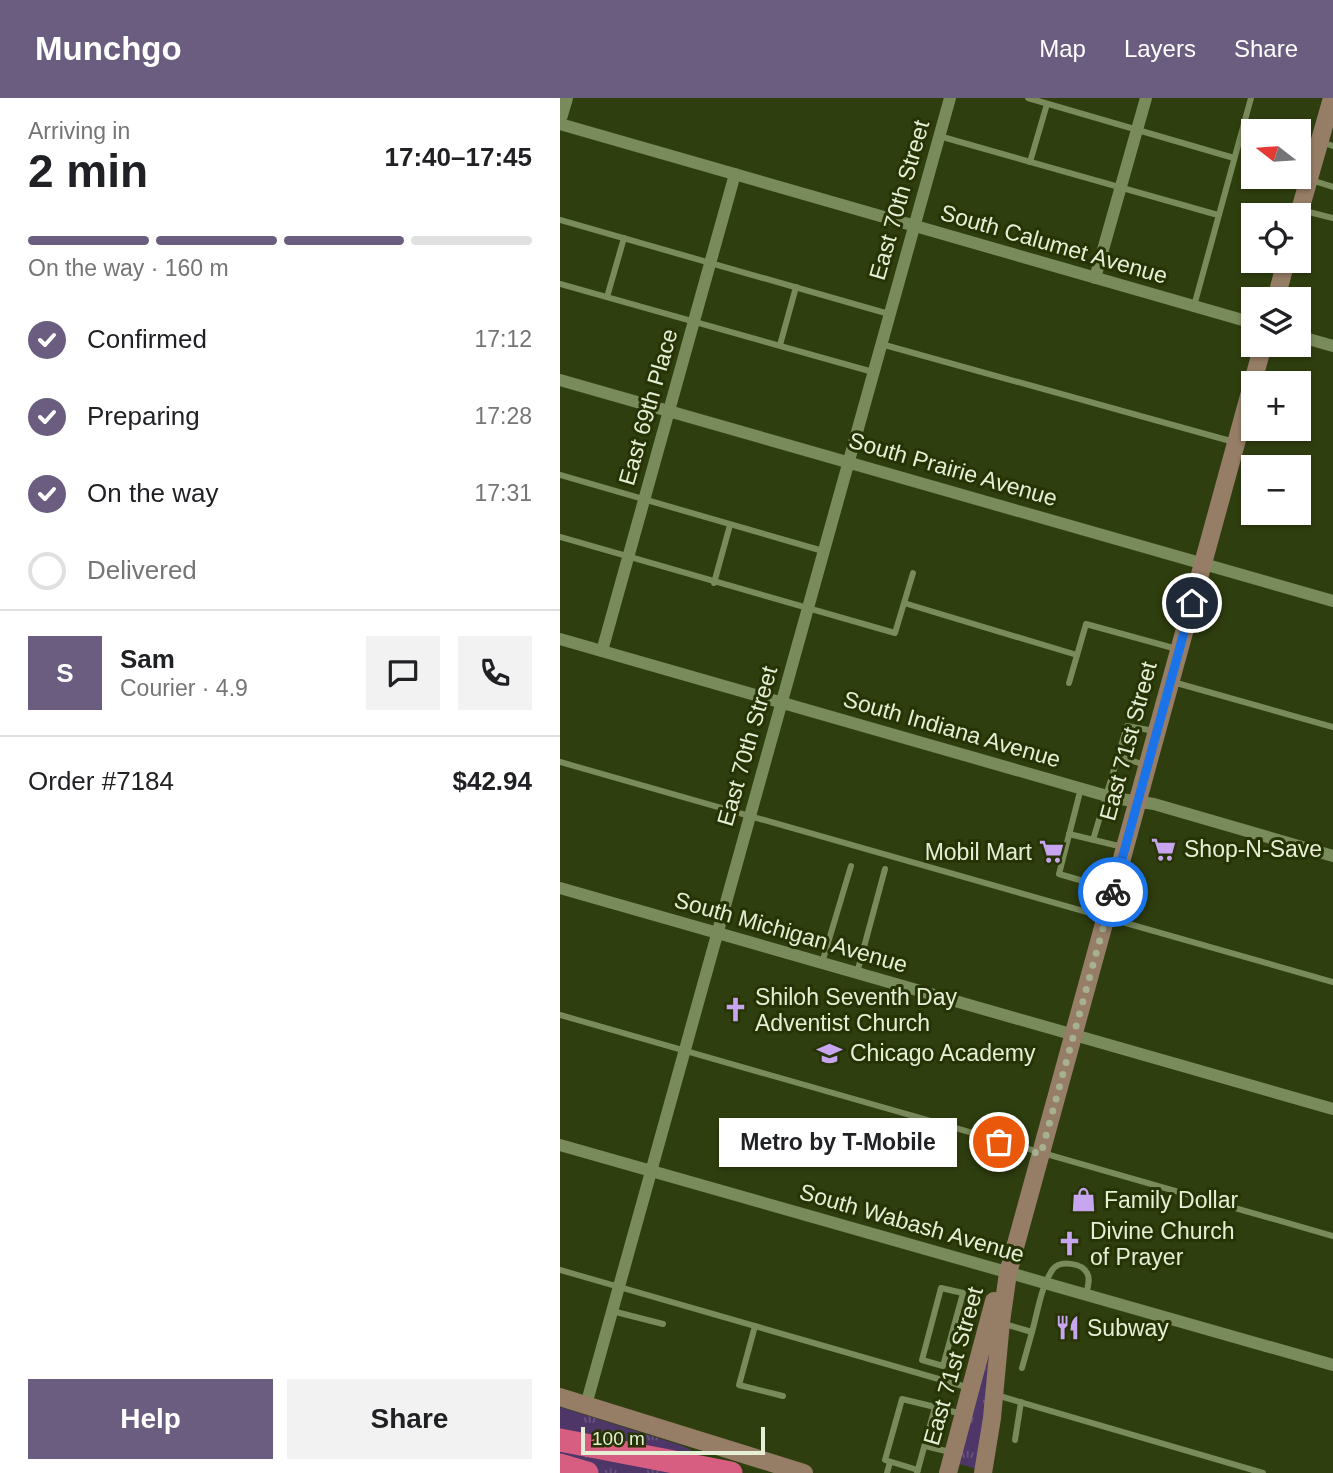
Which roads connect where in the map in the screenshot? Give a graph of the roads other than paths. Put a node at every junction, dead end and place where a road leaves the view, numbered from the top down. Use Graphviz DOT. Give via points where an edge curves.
graph roads {
  1 [pos="565,98"];
  2 [pos="950,98"];
  3 [pos="1028,98"];
  4 [pos="1146,98"];
  5 [pos="1251,98"];
  6 [pos="1332,98"];
  7 [pos="1047,103"];
  8 [pos="560,115"];
  9 [pos="560,124"];
  10 [pos="1137,130"];
  11 [pos="939,136"];
  12 [pos="1326,144"];
  13 [pos="1234,158"];
  14 [pos="1030,162"];
  15 [pos="735,174"];
  16 [pos="1311,176"];
  17 [pos="1311,181"];
  18 [pos="1121,187"];
  19 [pos="1333,187"];
  20 [pos="1218,215"];
  21 [pos="1311,215"];
  22 [pos="1333,218"];
  23 [pos="560,220"];
  24 [pos="914,226"];
  25 [pos="624,238"];
  26 [pos="710,263"];
  27 [pos="1095,278"];
  28 [pos="560,284"];
  29 [pos="796,288"];
  30 [pos="607,297"];
  31 [pos="1194,306"];
  32 [pos="889,314"];
  33 [pos="1241,320"];
  34 [pos="694,321"];
  35 [pos="1311,340"];
  36 [pos="881,344"];
  37 [pos="780,345"];
  38 [pos="1333,346"];
  39 [pos="1260,357"];
  40 [pos="873,372"];
  41 [pos="560,380"];
  42 [pos="669,412"];
  43 [pos="1236,443"];
  44 [pos="848,461"];
  45 [pos="560,475"];
  46 [pos="644,500"];
  47 [pos="730,525"];
  48 [pos="560,537"];
  49 [pos="823,551"];
  50 [pos="628,558"];
  51 [pos="1203,563"];
  52 [pos="913,573"];
  53 [pos="713,583"];
  54 [pos="1333,601"];
  55 [pos="904,603"];
  56 [pos="807,609"];
  57 [pos="560,639"];
  58 [pos="1179,649"];
  59 [pos="602,651"];
  60 [pos="1077,655"];
  61 [pos="1170,681"];
  62 [pos="1069,683"];
  63 [pos="781,702"];
  64 [pos="1333,727"];
  65 [pos="1157,732"];
  66 [pos="1118,756"];
  67 [pos="560,762"];
  68 [pos="1147,765"];
  69 [pos="1081,788"];
  70 [pos="1106,795"];
  71 [pos="1137,802"];
  72 [pos="750,815"];
  73 [pos="1069,834"];
  74 [pos="1093,840"];
  75 [pos="1125,847"];
  76 [pos="1333,856"];
  77 [pos="851,866"];
  78 [pos="885,869"];
  79 [pos="560,888"];
  80 [pos="1113,890"];
  81 [pos="1106,917"];
  82 [pos="717,932"];
  83 [pos="822,963"];
  84 [pos="857,973"];
  85 [pos="1333,982"];
  86 [pos="560,1015"];
  87 [pos="1074,1035"];
  88 [pos="684,1050"];
  89 [pos="1333,1108"];
  90 [pos="560,1145"];
  91 [pos="1041,1154"];
  92 [pos="651,1171"];
  93 [pos="1333,1236"];
  94 [pos="560,1270"];
  95 [pos="1008,1273"];
  96 [pos="1045,1283"];
  97 [pos="619,1286"];
  98 [pos="1086,1295"];
  99 [pos="612,1311"];
  100 [pos="995,1321"];
  101 [pos="663,1324"];
  102 [pos="755,1326"];
  103 [pos="1032,1332"];
  104 [pos="931,1363"];
  105 [pos="1333,1365"];
  106 [pos="1022,1368"];
  107 [pos="928,1376"];
  108 [pos="972,1389"];
  109 [pos="994,1395"];
  110 [pos="783,1396"];
  111 [pos="560,1397"];
  112 [pos="1021,1402"];
  113 [pos="586,1405"];
  114 [pos="935,1407"];
  115 [pos="964,1415"];
  116 [pos="560,1440"];
  117 [pos="1015,1440"];
  118 [pos="925,1446"];
  119 [pos="954,1452"];
  120 [pos="890,1462"];
  121 [pos="560,1465"];
  122 [pos="918,1472"];
  123 [pos="587,1473"];
  124 [pos="731,1473"];
  125 [pos="804,1473"];
  126 [pos="887,1473"];
  127 [pos="948,1473"];
  128 [pos="983,1473"];
  129 [pos="1263,1473"];
  1 -- 8 [label="street"];
  2 -- 11 [label="street, East 70th Street"];
  3 -- 7 [label="lane"];
  4 -- 10 [label="street"];
  5 -- 13 [label="lane"];
  6 -- 12 [label="main road"];
  7 -- 10 [label="lane"];
  7 -- 14 [label="lane"];
  9 -- 15 [label="street, South Calumet Avenue"];
  10 -- 13 [label="lane"];
  10 -- 18 [label="street"];
  11 -- 14 [label="lane"];
  11 -- 24 [label="street, East 70th Street"];
  12 -- 16 [label="main road"];
  13 -- 20 [label="lane"];
  14 -- 18 [label="lane"];
  15 -- 24 [label="street, South Calumet Avenue"];
  15 -- 26 [label="street, East 69th Place"];
  17 -- 19 [label="lane"];
  18 -- 20 [label="lane"];
  18 -- 27 [label="street"];
  20 -- 31 [label="lane"];
  21 -- 22 [label="lane"];
  23 -- 25 [label="lane"];
  24 -- 27 [label="street, South Calumet Avenue"];
  24 -- 32 [label="street, East 70th Street"];
  25 -- 26 [label="lane"];
  25 -- 30 [label="lane"];
  26 -- 29 [label="lane"];
  26 -- 34 [label="street, East 69th Place"];
  27 -- 31 [label="street, South Calumet Avenue"];
  28 -- 30 [label="lane"];
  29 -- 32 [label="lane"];
  29 -- 37 [label="lane"];
  30 -- 34 [label="lane"];
  31 -- 33 [label="street, South Calumet Avenue"];
  32 -- 36 [label="street, East 70th Street"];
  34 -- 37 [label="lane"];
  34 -- 42 [label="street, East 69th Place"];
  35 -- 38 [label="street"];
  36 -- 40 [label="street, East 70th Street"];
  36 -- 43 [label="lane"];
  37 -- 40 [label="lane"];
  39 -- 43 [label="main road, East 71st Street"];
  40 -- 44 [label="street, East 70th Street"];
  41 -- 42 [label="street, South Prairie Avenue"];
  42 -- 44 [label="street, South Prairie Avenue"];
  42 -- 46 [label="street, East 69th Place"];
  43 -- 51 [label="main road, East 71st Street"];
  44 -- 49 [label="street, East 70th Street"];
  44 -- 51 [label="street, South Prairie Avenue"];
  45 -- 46 [label="lane"];
  46 -- 47 [label="lane"];
  46 -- 50 [label="street, East 69th Place"];
  47 -- 49 [label="lane"];
  47 -- 53 [label="lane"];
  48 -- 50 [label="lane"];
  49 -- 56 [label="street, East 70th Street"];
  50 -- 53 [label="lane"];
  50 -- 59 [label="street, East 69th Place"];
  51 -- 54 [label="street, South Prairie Avenue"];
  51 -- 58 [label="main road, East 71st Street"];
  52 -- 55 [label="lane"];
  53 -- 56 [label="lane"];
  55 -- 56 [label="lane" via="895,633"];
  55 -- 60 [label="lane"];
  56 -- 63 [label="street, East 70th Street"];
  57 -- 59 [label="street, South Indiana Avenue"];
  58 -- 60 [label="lane" via="1086,624"];
  58 -- 61 [label="main road, East 71st Street"];
  59 -- 63 [label="street, South Indiana Avenue"];
  60 -- 62 [label="lane"];
  61 -- 64 [label="lane"];
  61 -- 65 [label="main road, East 71st Street"];
  63 -- 69 [label="street, South Indiana Avenue"];
  63 -- 72 [label="street, East 70th Street"];
  65 -- 66 [label="lane" via="1127,726"];
  65 -- 68 [label="main road, East 71st Street"];
  66 -- 68 [label="lane"];
  66 -- 70 [label="lane"];
  67 -- 72 [label="lane"];
  68 -- 71 [label="main road, East 71st Street"];
  69 -- 70 [label="street, South Indiana Avenue"];
  69 -- 73 [label="lane"];
  70 -- 71 [label="street, South Indiana Avenue"];
  70 -- 74 [label="lane"];
  71 -- 75 [label="main road, East 71st Street"];
  71 -- 76 [label="street, South Indiana Avenue"];
  72 -- 81 [label="lane"];
  72 -- 82 [label="street, East 70th Street"];
  73 -- 74 [label="lane"];
  73 -- 80 [label="lane" via="1059,874"];
  74 -- 75 [label="lane"];
  75 -- 80 [label="main road, East 71st Street"];
  77 -- 83 [label="lane"];
  78 -- 84 [label="lane"];
  79 -- 82 [label="street, South Michigan Avenue"];
  80 -- 81 [label="main road, East 71st Street"];
  81 -- 85 [label="lane"];
  81 -- 87 [label="main road, East 71st Street"];
  82 -- 83 [label="street, South Michigan Avenue"];
  82 -- 88 [label="street, East 70th Street"];
  83 -- 84 [label="street, South Michigan Avenue"];
  84 -- 87 [label="street, South Michigan Avenue"];
  86 -- 88 [label="lane"];
  87 -- 89 [label="street, South Michigan Avenue"];
  87 -- 91 [label="main road, East 71st Street"];
  88 -- 91 [label="lane"];
  88 -- 92 [label="street, East 70th Street"];
  90 -- 92 [label="street, South Wabash Avenue"];
  91 -- 93 [label="lane"];
  91 -- 95 [label="main road, East 71st Street"];
  92 -- 95 [label="street, South Wabash Avenue"];
  92 -- 97 [label="street, East 70th Street"];
  94 -- 97 [label="lane"];
  95 -- 96 [label="street, South Wabash Avenue"];
  95 -- 100 [label="main road, East 71st Street" via="996,1293"];
  96 -- 98 [label="street, South Wabash Avenue"];
  96 -- 98 [label="lane" via="1056,1265 1072,1265 1087,1273"];
  96 -- 103 [label="lane"];
  97 -- 99 [label="street, East 70th Street"];
  97 -- 102 [label="lane"];
  98 -- 105 [label="street, South Wabash Avenue"];
  99 -- 101 [label="lane"];
  99 -- 113 [label="street, East 70th Street"];
  100 -- 103 [label="lane"];
  100 -- 108 [label="main road, East 71st Street"];
  100 -- 109 [label="main road, East 71st Street"];
  102 -- 107 [label="lane"];
  102 -- 110 [label="lane" via="739,1385"];
  103 -- 106 [label="lane"];
  104 -- 104 [label="lane" via="943,1366 963,1293 942,1288 922,1360"];
  104 -- 107 [label="lane"];
  107 -- 108 [label="lane"];
  108 -- 115 [label="main road, East 71st Street"];
  109 -- 112 [label="lane"];
  109 -- 128 [label="main road, East 71st Street"];
  111 -- 113 [label="main road"];
  112 -- 117 [label="lane"];
  112 -- 129 [label="lane"];
  113 -- 125 [label="main road"];
  114 -- 115 [label="lane"];
  114 -- 118 [label="lane"];
  114 -- 120 [label="lane" via="902,1399 885,1460"];
  115 -- 119 [label="main road, East 71st Street"];
  116 -- 124 [label="highway"];
  118 -- 119 [label="lane"];
  118 -- 122 [label="lane"];
  119 -- 127 [label="main road, East 71st Street"];
  120 -- 122 [label="lane"];
  120 -- 126 [label="lane"];
  121 -- 123 [label="highway"];
}
